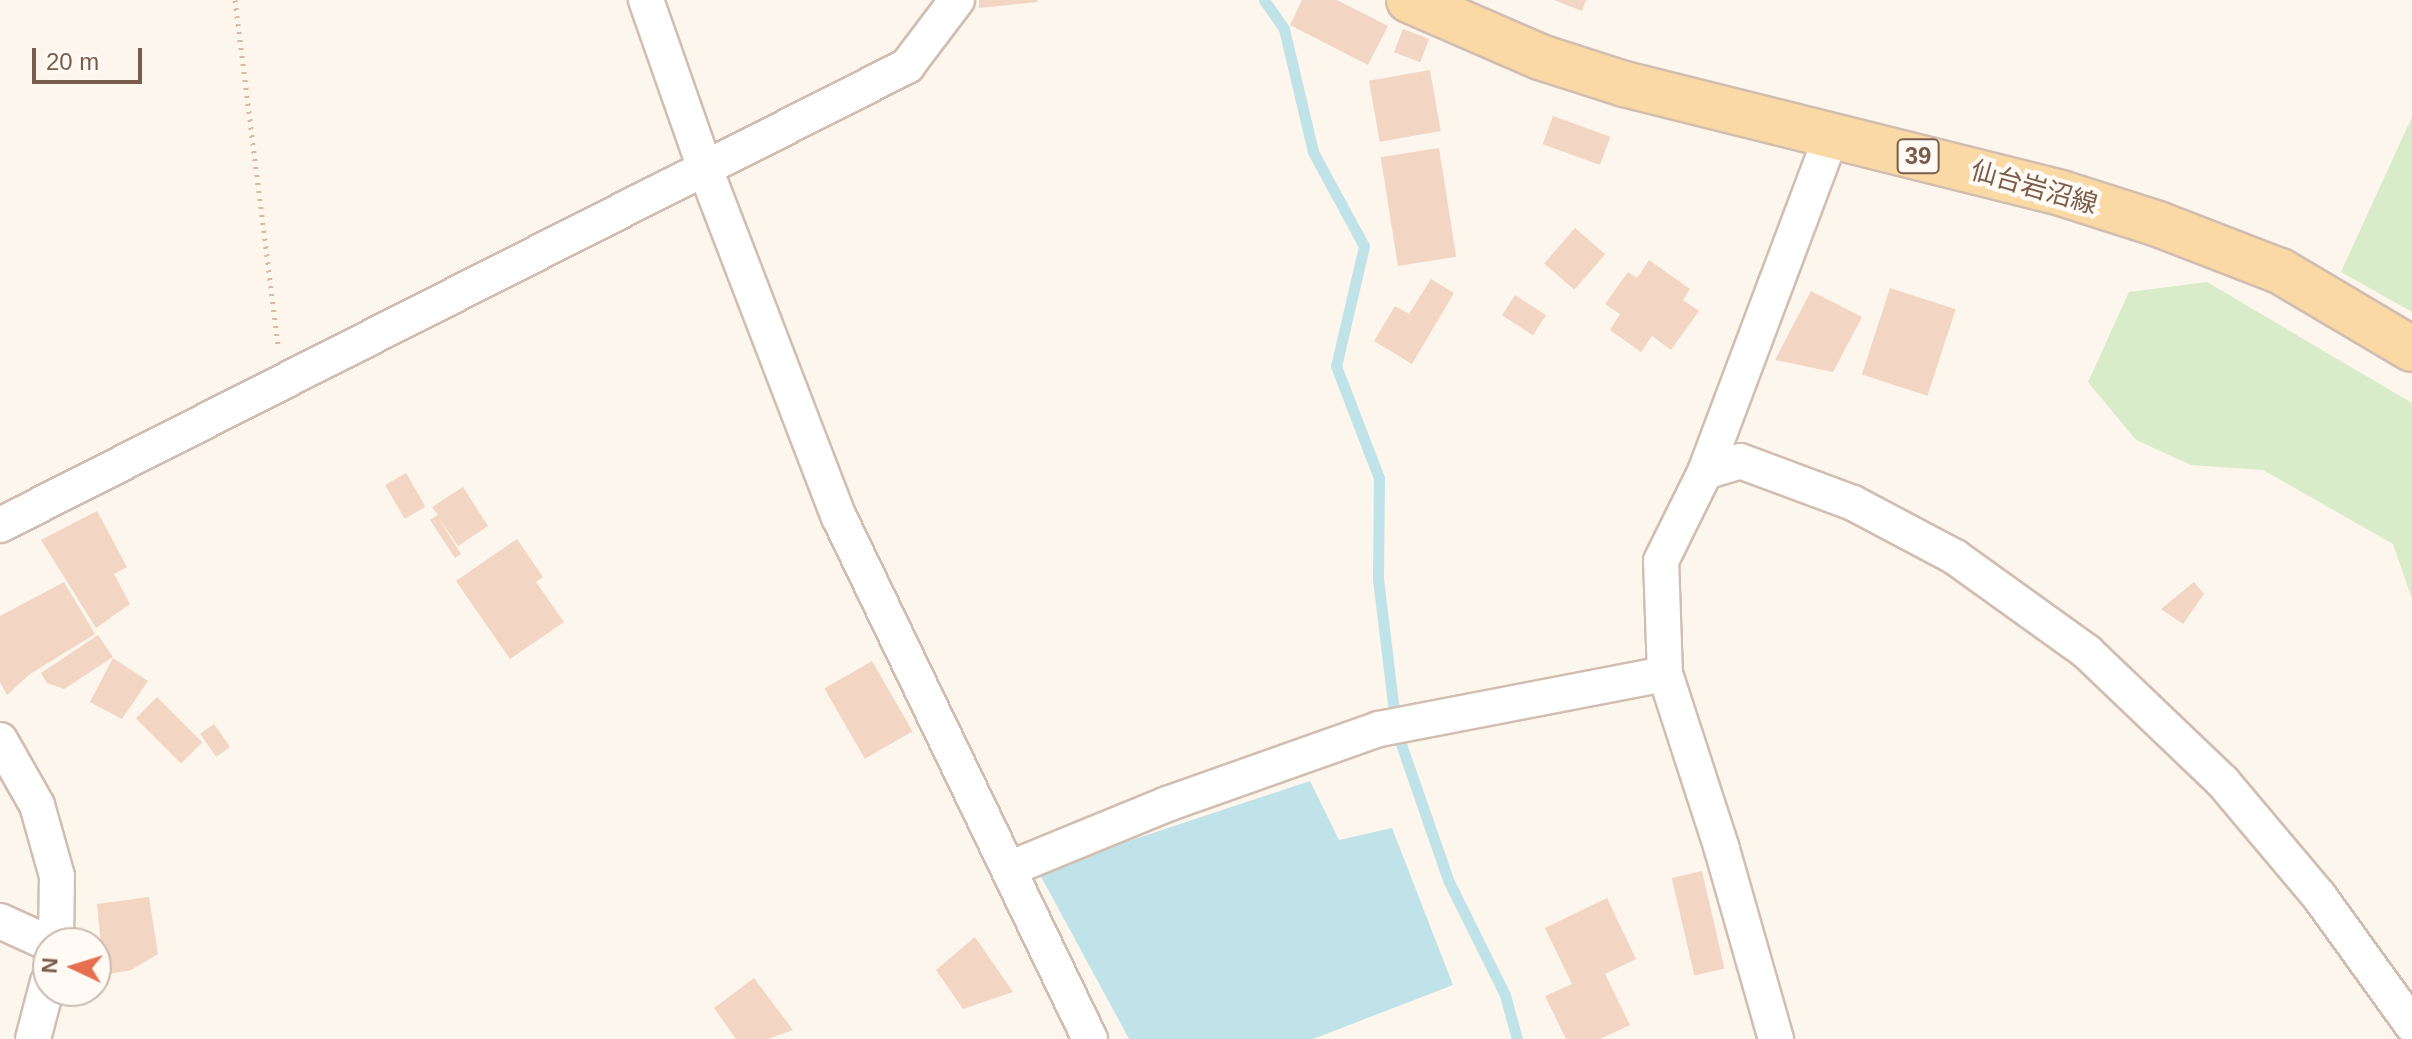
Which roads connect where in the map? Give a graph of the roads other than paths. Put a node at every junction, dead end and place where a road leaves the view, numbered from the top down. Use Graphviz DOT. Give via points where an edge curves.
graph roads {
  1 [pos="646,0"];
  2 [pos="957,0"];
  3 [pos="1409,0"];
  4 [pos="1832,134"];
  5 [pos="704,166"];
  6 [pos="2412,349"];
  7 [pos="1705,472"];
  8 [pos="0,525"];
  9 [pos="1665,674"];
  10 [pos="0,740"];
  11 [pos="1011,868"];
  12 [pos="0,921"];
  13 [pos="56,927"];
  14 [pos="32,936"];
  15 [pos="41,1007"];
  16 [pos="2412,1025"];
  17 [pos="33,1039"];
  18 [pos="1090,1039"];
  19 [pos="1776,1039"];
  1 -- 5 [label="street"];
  2 -- 5 [label="street" via="907,66 763,142"];
  3 -- 4 [label="main road, 仙台岩沼線 / 39" via="1540,57 1624,84"];
  4 -- 6 [label="main road, 仙台岩沼線 / 39" via="2061,193 2172,229 2280,271"];
  4 -- 7 [label="street"];
  5 -- 8 [label="street"];
  5 -- 11 [label="street" via="839,517"];
  7 -- 9 [label="street" via="1661,561"];
  7 -- 16 [label="street" via="1740,461 1853,503 1955,557 2087,652 2223,782 2319,896"];
  9 -- 11 [label="street" via="1379,729 1167,804"];
  9 -- 19 [label="street"];
  10 -- 13 [label="street" via="37,805 57,876"];
  11 -- 18 [label="street"];
  12 -- 14 [label="street"];
  15 -- 17 [label="street"];
}
